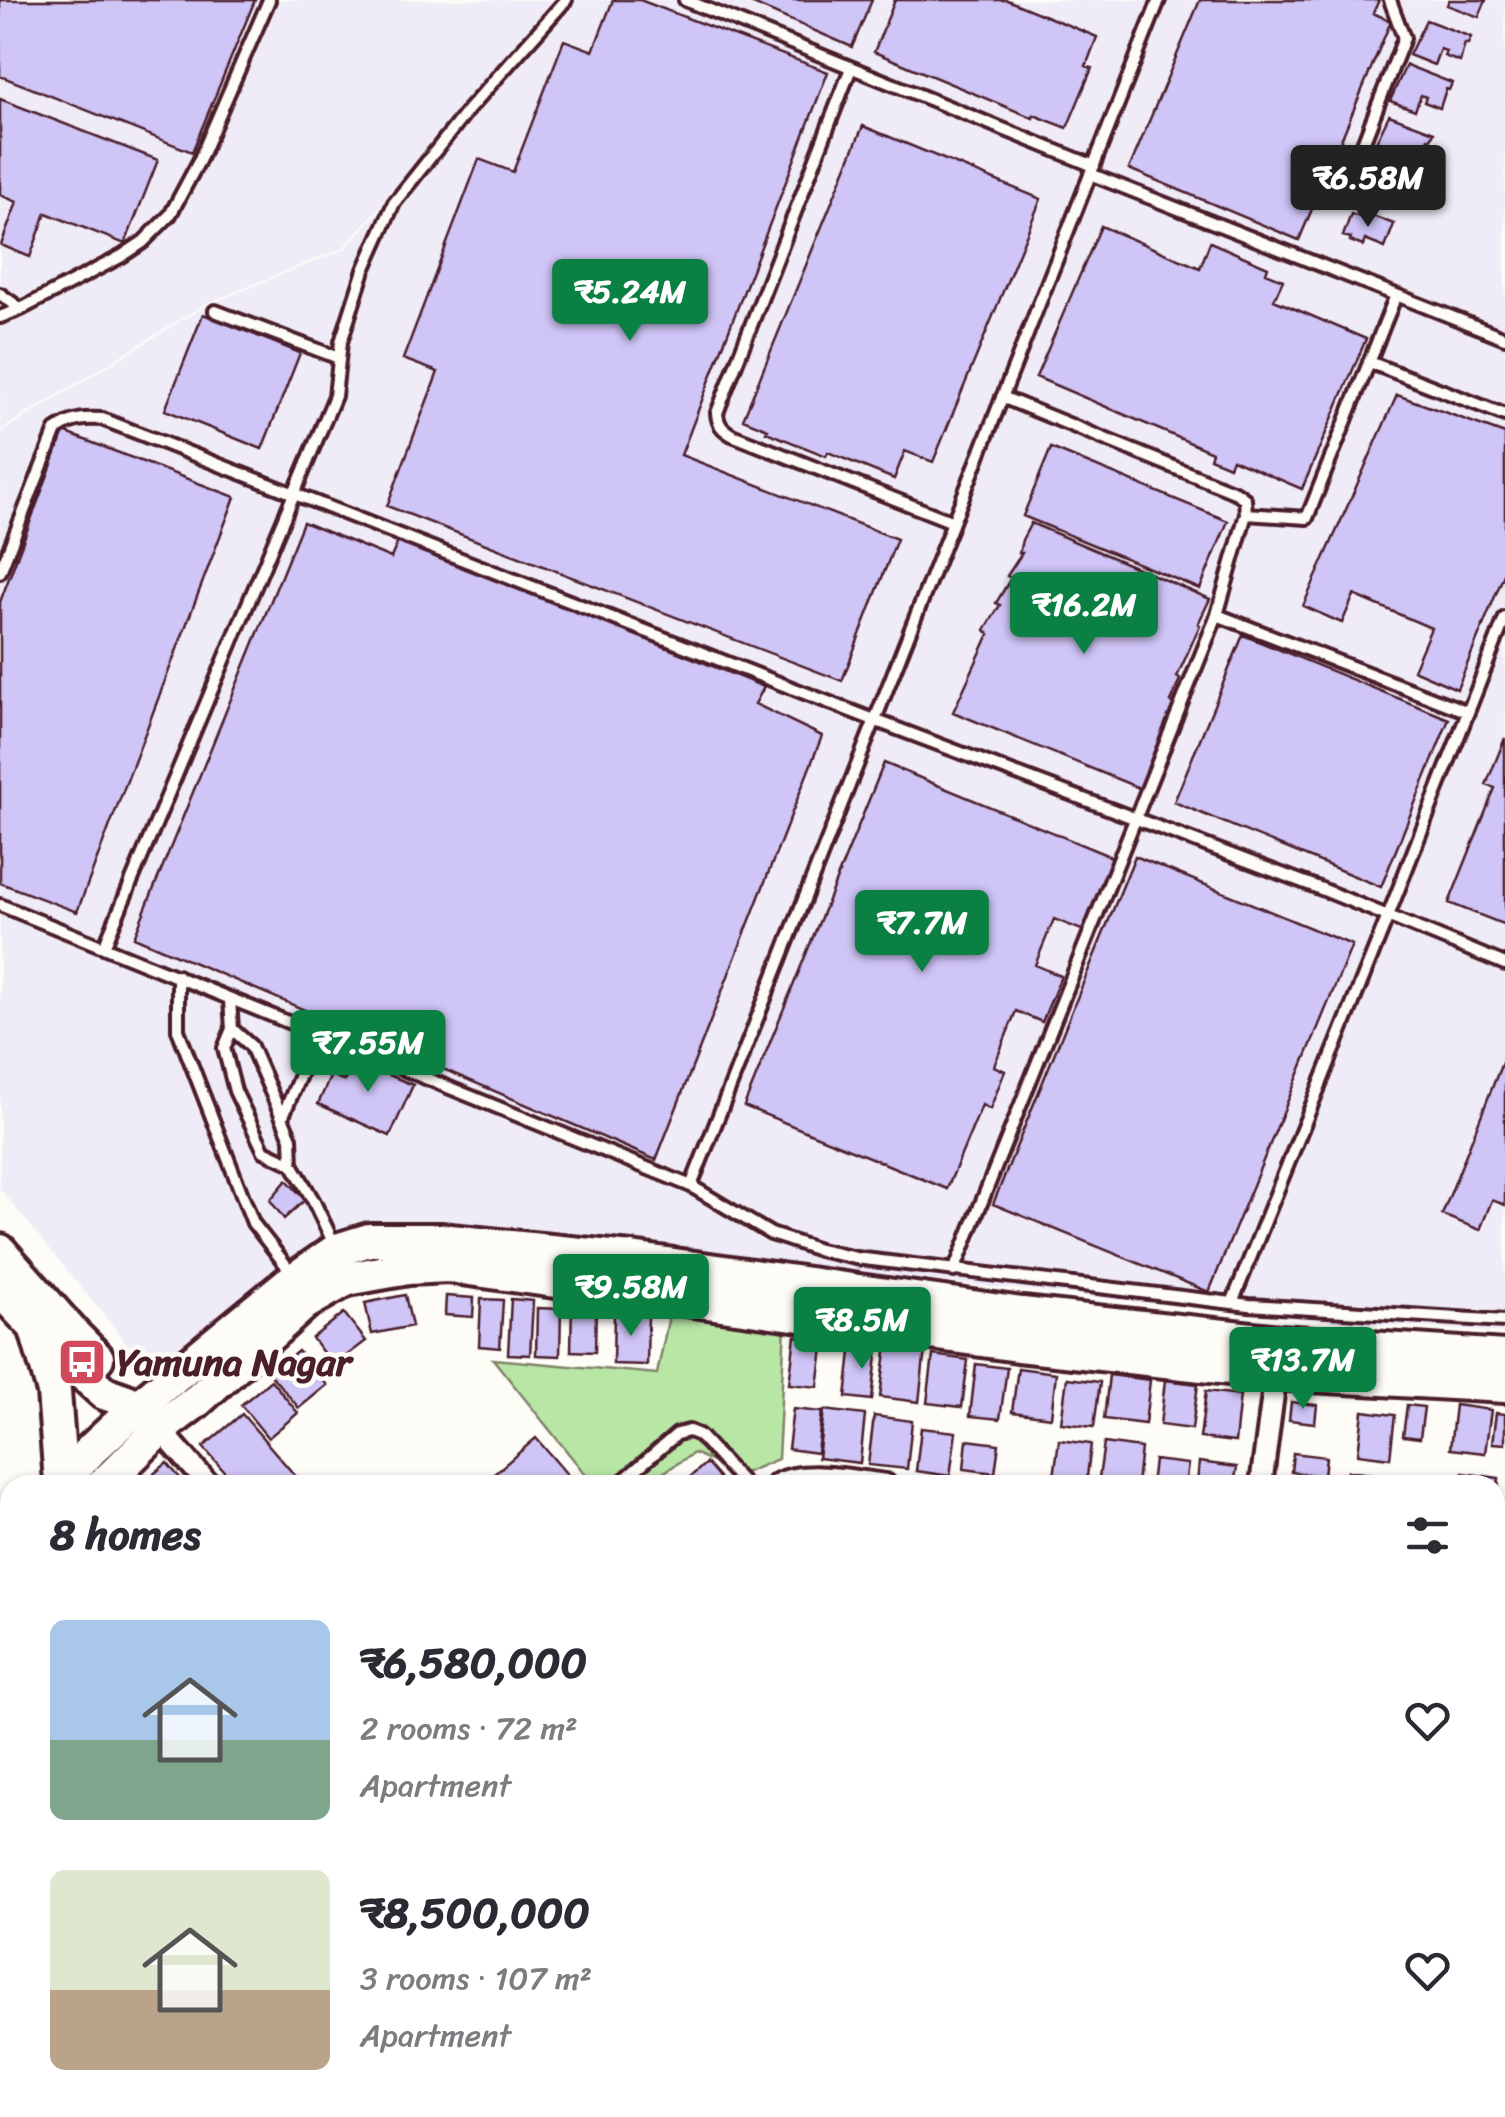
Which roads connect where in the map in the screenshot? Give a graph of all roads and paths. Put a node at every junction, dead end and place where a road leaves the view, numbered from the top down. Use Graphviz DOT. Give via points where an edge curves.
graph roads {
  1 [pos="269,0"];
  2 [pos="566,0"];
  3 [pos="686,0"];
  4 [pos="1159,0"];
  5 [pos="1390,0"];
  6 [pos="852,68"];
  7 [pos="1092,170"];
  8 [pos="1342,195"];
  9 [pos="0,294"];
  10 [pos="1396,295"];
  11 [pos="21,310"];
  12 [pos="215,311"];
  13 [pos="0,316"];
  14 [pos="1505,338"];
  15 [pos="340,358"];
  16 [pos="1369,362"];
  17 [pos="1002,396"];
  18 [pos="1505,415"];
  19 [pos="294,495"];
  20 [pos="1246,514"];
  21 [pos="953,522"];
  22 [pos="0,572"];
  23 [pos="1218,615"];
  24 [pos="1505,618"];
  25 [pos="1468,712"];
  26 [pos="874,720"];
  27 [pos="1137,819"];
  28 [pos="0,905"];
  29 [pos="1388,916"];
  30 [pos="104,947"];
  31 [pos="1505,964"];
  32 [pos="178,976"];
  33 [pos="230,1000"];
  34 [pos="232,1029"];
  35 [pos="316,1035"];
  36 [pos="282,1118"];
  37 [pos="292,1164"];
  38 [pos="692,1186"];
  39 [pos="0,1251"];
  40 [pos="342,1264"];
  41 [pos="954,1271"];
  42 [pos="0,1290"];
  43 [pos="302,1290"];
  44 [pos="1232,1303"];
  45 [pos="1505,1321"];
  46 [pos="35,1328"];
  47 [pos="1505,1357"];
  48 [pos="1277,1358"];
  49 [pos="1505,1386"];
  50 [pos="141,1413"];
  51 [pos="59,1475"];
  52 [pos="68,1475"];
  53 [pos="108,1475"];
  54 [pos="201,1475"];
  55 [pos="630,1475"];
  56 [pos="736,1475"];
  57 [pos="1262,1475"];
  1 -- 11 [label="lane" via="170,215 144,242"];
  2 -- 15 [label="lane" via="394,203 364,270"];
  3 -- 6 [label="lane"];
  4 -- 7 [label="lane"];
  5 -- 8 [label="lane" via="1404,38"];
  6 -- 7 [label="lane"];
  6 -- 21 [label="lane" via="718,422 732,435"];
  7 -- 10 [label="lane"];
  7 -- 17 [label="lane"];
  9 -- 11 [label="lane"];
  10 -- 14 [label="lane"];
  10 -- 16 [label="lane"];
  11 -- 13 [label="lane"];
  12 -- 15 [label="lane"];
  15 -- 19 [label="lane" via="335,396"];
  16 -- 18 [label="lane"];
  16 -- 20 [label="lane" via="1307,518"];
  17 -- 20 [label="lane" via="1237,493"];
  17 -- 21 [label="lane"];
  19 -- 22 [label="lane" via="82,418 56,430"];
  19 -- 26 [label="lane"];
  19 -- 30 [label="lane"];
  20 -- 23 [label="lane"];
  21 -- 26 [label="lane"];
  23 -- 25 [label="lane"];
  23 -- 27 [label="lane"];
  24 -- 25 [label="lane"];
  25 -- 29 [label="lane"];
  26 -- 27 [label="lane"];
  26 -- 38 [label="lane"];
  27 -- 29 [label="lane"];
  27 -- 41 [label="lane"];
  28 -- 30 [label="lane"];
  29 -- 31 [label="lane"];
  29 -- 44 [label="lane"];
  30 -- 32 [label="lane"];
  32 -- 33 [label="lane"];
  32 -- 43 [label="lane" via="178,1030 252,1223"];
  33 -- 34 [label="lane"];
  33 -- 35 [label="lane"];
  34 -- 36 [label="lane" via="252,1046"];
  34 -- 37 [label="lane" via="224,1048 236,1091 264,1150"];
  35 -- 36 [label="lane"];
  35 -- 38 [label="lane"];
  36 -- 37 [label="lane"];
  37 -- 40 [label="lane"];
  38 -- 41 [label="lane" via="771,1234 819,1250"];
  39 -- 50 [label="main road" via="122,1380"];
  40 -- 43 [label="main road"];
  40 -- 48 [label="main road" via="369,1240 440,1240 631,1259"];
  41 -- 44 [label="lane"];
  42 -- 46 [label="main road"];
  43 -- 50 [label="main road"];
  44 -- 45 [label="lane"];
  46 -- 50 [label="main road" via="104,1393"];
  46 -- 51 [label="main road" via="54,1392"];
  47 -- 48 [label="main road"];
  48 -- 49 [label="main road"];
  48 -- 57 [label="street"];
  50 -- 52 [label="main road"];
  50 -- 53 [label="main road"];
  50 -- 54 [label="street"];
  55 -- 56 [label="lane" via="689,1432 700,1435"];
}
